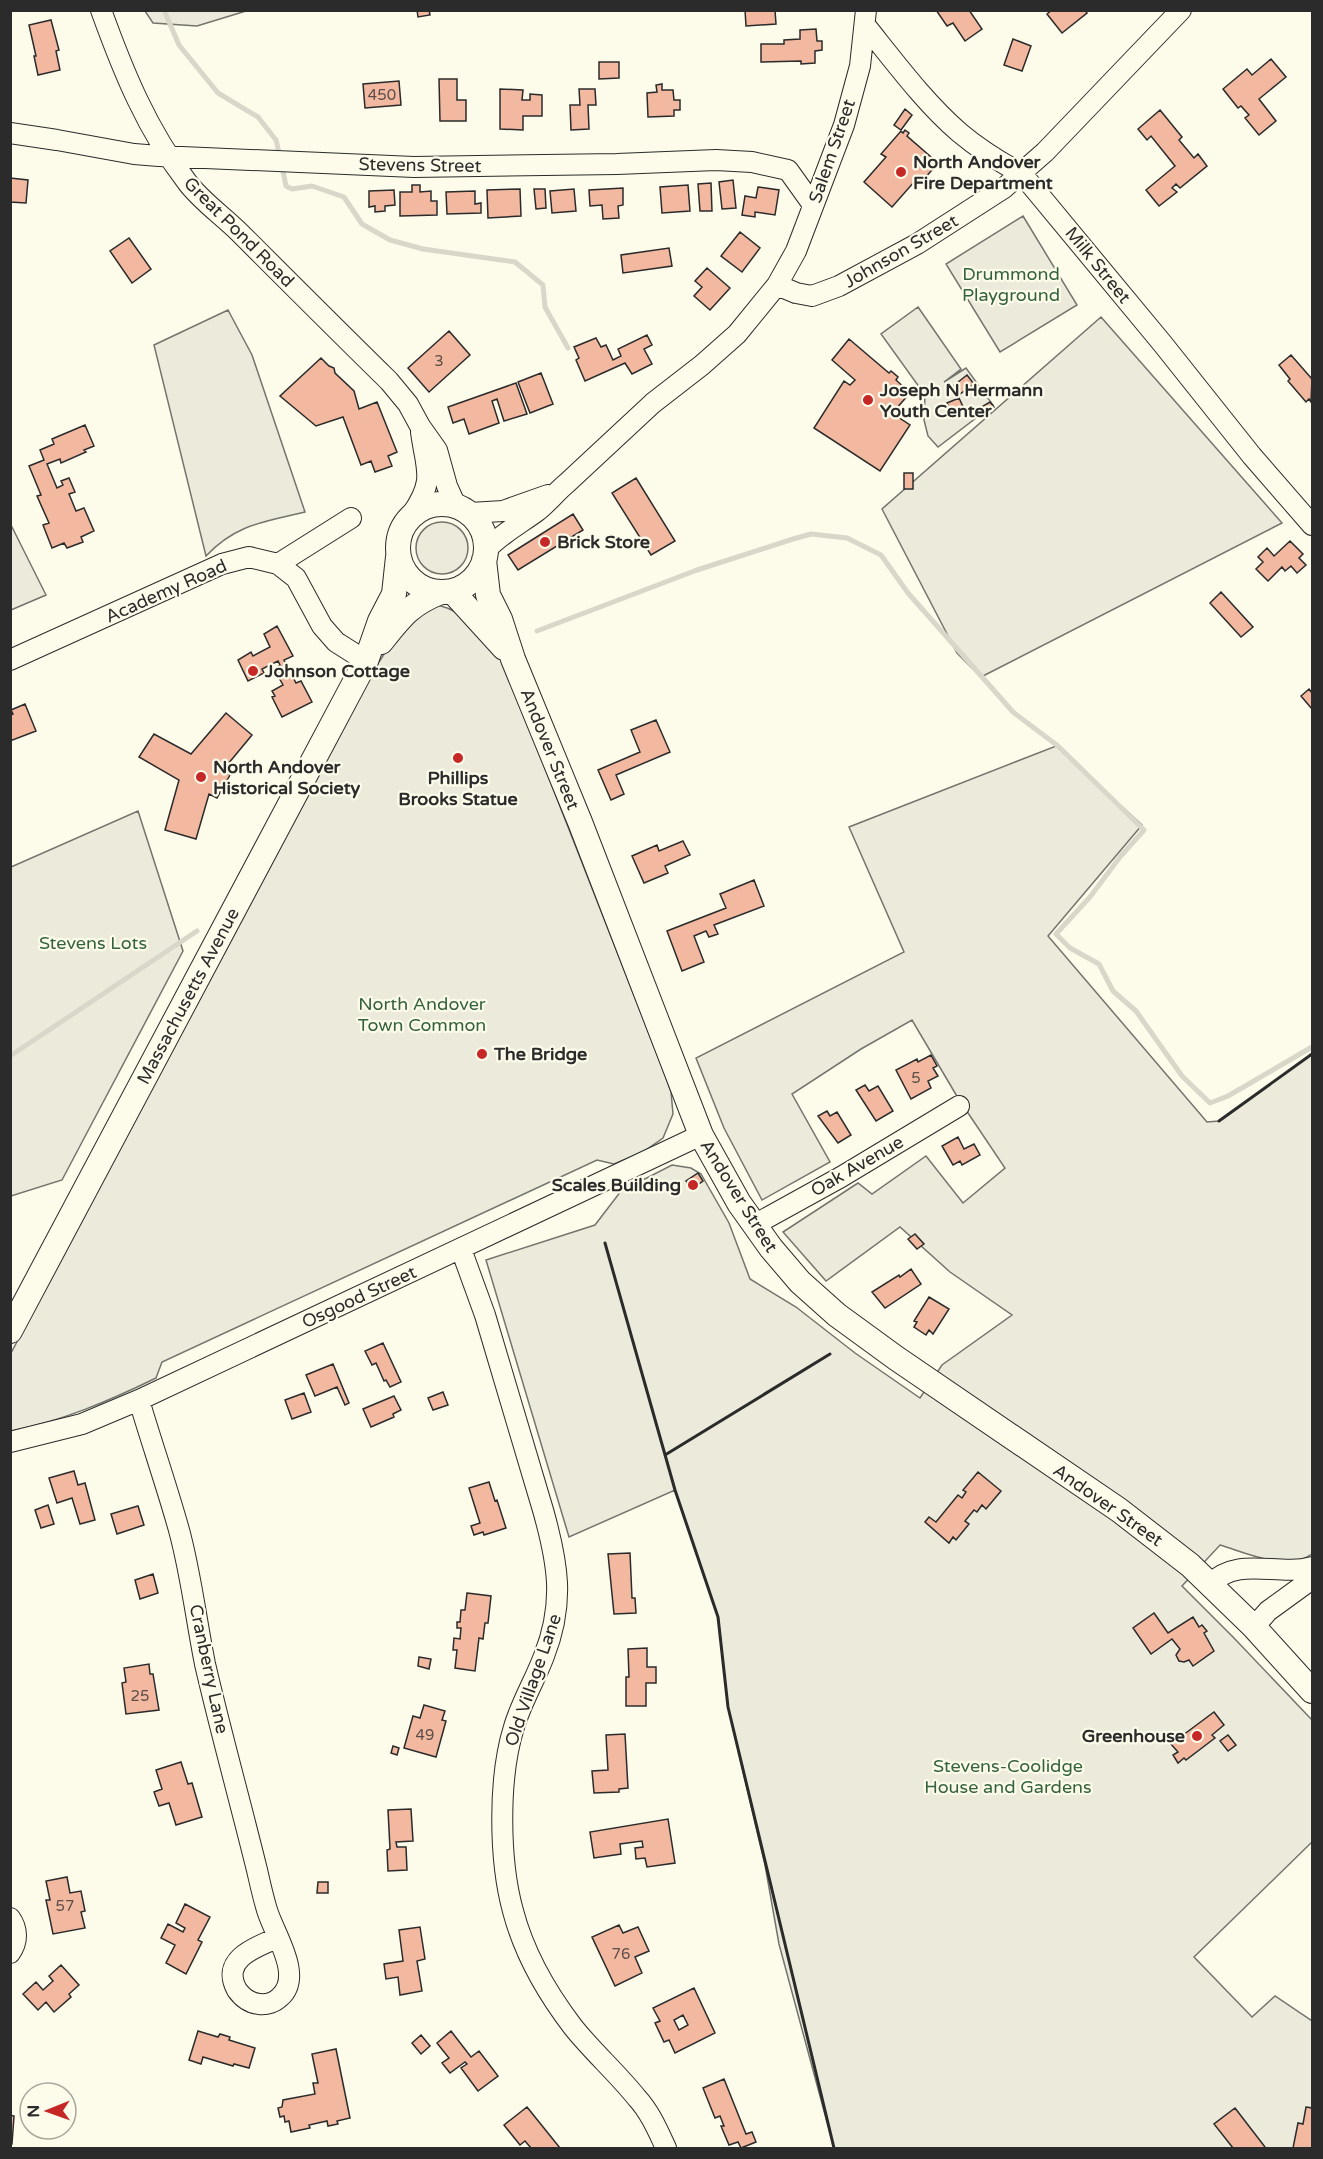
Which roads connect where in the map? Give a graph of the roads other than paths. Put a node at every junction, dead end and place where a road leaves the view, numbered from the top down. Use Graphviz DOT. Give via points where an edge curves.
graph roads {
  1 [pos="100,10"];
  2 [pos="1181,10"];
  3 [pos="866,18"];
  4 [pos="10,133"];
  5 [pos="169,157"];
  6 [pos="1022,174"];
  7 [pos="813,206"];
  8 [pos="777,285"];
  9 [pos="420,426"];
  10 [pos="554,493"];
  11 [pos="463,509"];
  12 [pos="412,514"];
  13 [pos="351,518"];
  14 [pos="1312,525"];
  15 [pos="485,555"];
  16 [pos="398,557"];
  17 [pos="278,564"];
  18 [pos="446,592"];
  19 [pos="513,659"];
  20 [pos="10,660"];
  21 [pos="366,661"];
  22 [pos="959,1106"];
  23 [pos="701,1135"];
  24 [pos="754,1225"];
  25 [pos="460,1249"];
  26 [pos="10,1331"];
  27 [pos="139,1400"];
  28 [pos="10,1442"];
  29 [pos="1312,1567"];
  30 [pos="1312,1579"];
  31 [pos="1210,1584"];
  32 [pos="1254,1627"];
  33 [pos="1312,1691"];
  34 [pos="10,1918"];
  35 [pos="277,1938"];
  36 [pos="10,1953"];
  37 [pos="666,2148"];
  1 -- 5 [label="street, Great Pond Road" via="126,76"];
  2 -- 6 [label="street, Johnson Street"];
  3 -- 6 [label="street, Milk Street" via="908,78 959,132"];
  3 -- 7 [label="street, Salem Street" via="860,66 844,125"];
  4 -- 5 [label="street, Stevens Street"];
  5 -- 7 [label="street, Stevens Street" via="414,167 752,162 788,170"];
  5 -- 9 [label="street, Great Pond Road" via="188,184 389,381"];
  6 -- 8 [label="street, Johnson Street" via="917,244 839,286 812,296"];
  6 -- 14 [label="street, Milk Street"];
  7 -- 8 [label="street, Salem Street" via="796,251"];
  8 -- 10 [label="street" via="737,334 646,408"];
  9 -- 11 [label="street, Great Pond Road" via="437,450 447,486"];
  9 -- 12 [label="street, Great Pond Road" via="427,487"];
  10 -- 11 [label="street" via="502,511"];
  10 -- 15 [label="street" via="537,511 498,537"];
  11 -- 12 [label="main road" via="433,504"];
  11 -- 15 [label="main road" via="482,530"];
  12 -- 16 [label="main road" via="398,538"];
  13 -- 17 [label="street"];
  15 -- 18 [label="main road" via="472,580"];
  15 -- 19 [label="main road, Andover Street" via="488,595"];
  16 -- 18 [label="main road" via="409,578 418,585"];
  16 -- 21 [label="main road, Massachusetts Avenue" via="394,594"];
  17 -- 20 [label="street, Academy Road" via="249,557 222,564"];
  17 -- 21 [label="street" via="297,578 322,626 336,642"];
  18 -- 19 [label="main road, Andover Street" via="477,616"];
  18 -- 21 [label="main road, Massachusetts Avenue" via="421,600"];
  19 -- 23 [label="main road, Andover Street"];
  21 -- 26 [label="main road, Massachusetts Avenue"];
  22 -- 24 [label="street, Oak Avenue"];
  23 -- 24 [label="main road, Andover Street"];
  23 -- 25 [label="street, Osgood Street"];
  24 -- 31 [label="main road, Andover Street" via="800,1282 837,1315 1119,1510"];
  25 -- 27 [label="street, Osgood Street"];
  25 -- 37 [label="street, Old Village Lane" via="485,1315 543,1510 558,1586 551,1638 514,1726 507,1761 504,1824 508,1890 520,1935 534,1967 574,2027 638,2099"];
  27 -- 28 [label="street, Osgood Street" via="82,1424"];
  27 -- 35 [label="street, Cranberry Lane" via="179,1532 208,1673"];
  29 -- 31 [label="street" via="1227,1571"];
  30 -- 32 [label="street" via="1268,1611"];
  31 -- 32 [label="main road, Andover Street"];
  32 -- 33 [label="main road, Andover Street"];
  34 -- 36 [label="street" via="16,1942"];
}
